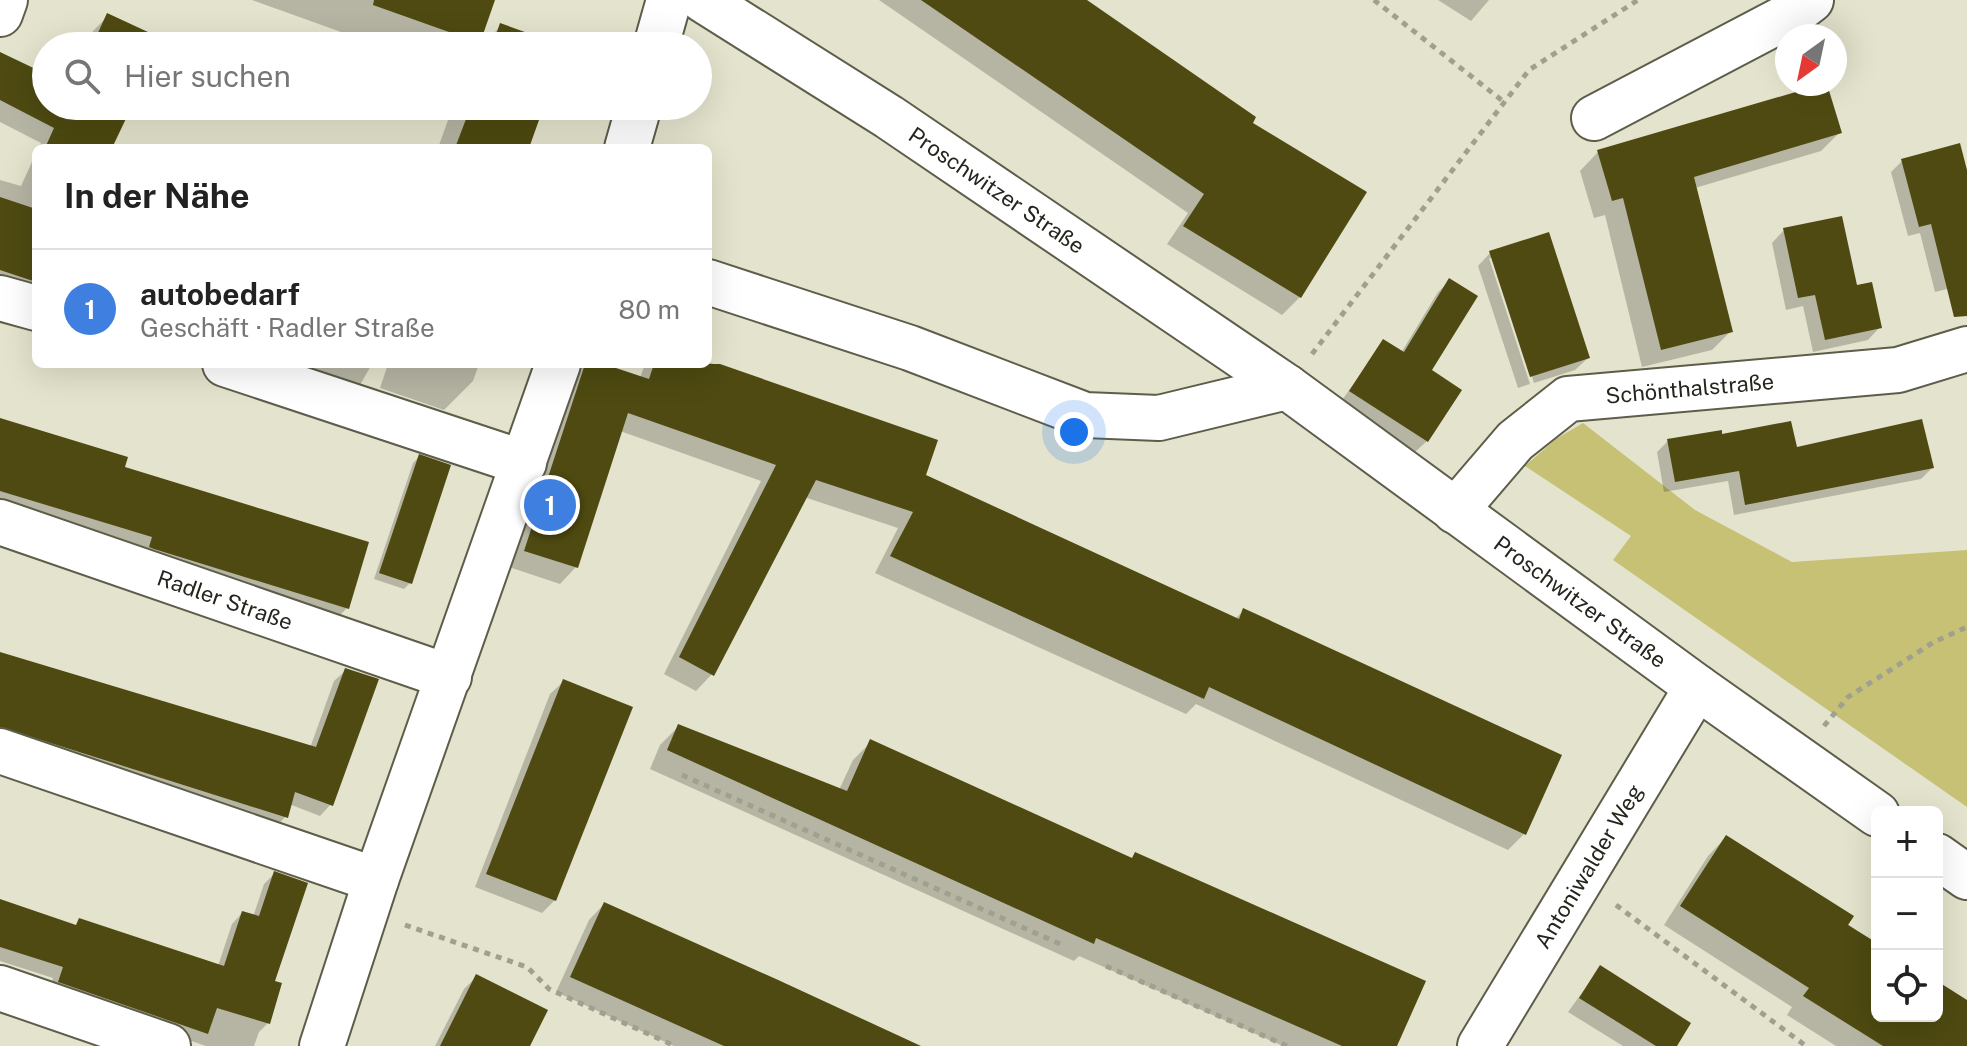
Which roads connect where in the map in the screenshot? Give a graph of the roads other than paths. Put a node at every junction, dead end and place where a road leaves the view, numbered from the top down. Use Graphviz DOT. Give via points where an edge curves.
graph roads {
  1 [pos="5,0"];
  2 [pos="669,0"];
  3 [pos="703,0"];
  4 [pos="1811,0"];
  5 [pos="0,14"];
  6 [pos="660,32"];
  7 [pos="1594,118"];
  8 [pos="635,120"];
  9 [pos="628,144"];
  10 [pos="712,283"];
  11 [pos="0,298"];
  12 [pos="32,307"];
  13 [pos="1967,349"];
  14 [pos="237,368"];
  15 [pos="557,368"];
  16 [pos="1287,387"];
  17 [pos="524,463"];
  18 [pos="1455,511"];
  19 [pos="0,522"];
  20 [pos="449,677"];
  21 [pos="1697,687"];
  22 [pos="0,751"];
  23 [pos="1871,810"];
  24 [pos="1943,860"];
  25 [pos="1967,877"];
  26 [pos="371,896"];
  27 [pos="0,988"];
  28 [pos="168,1046"];
  29 [pos="322,1046"];
  30 [pos="1480,1046"];
  1 -- 5 [label="street"];
  2 -- 6 [label="street"];
  3 -- 16 [label="street, Proschwitzer Straße" via="902,126"];
  4 -- 7 [label="street"];
  8 -- 9 [label="street"];
  10 -- 16 [label="street" via="910,348 1085,415 1159,418"];
  11 -- 12 [label="street"];
  13 -- 18 [label="street, Schönthalstraße" via="1898,370 1568,399 1515,441"];
  14 -- 17 [label="street"];
  15 -- 17 [label="street"];
  16 -- 18 [label="street, Proschwitzer Straße"];
  17 -- 20 [label="street"];
  18 -- 21 [label="street, Proschwitzer Straße"];
  19 -- 20 [label="street, Radler Straße"];
  20 -- 26 [label="street"];
  21 -- 23 [label="street, Proschwitzer Straße"];
  21 -- 30 [label="street, Antoniwalder Weg"];
  22 -- 26 [label="street"];
  24 -- 25 [label="street"];
  26 -- 29 [label="street"];
  27 -- 28 [label="street"];
}
